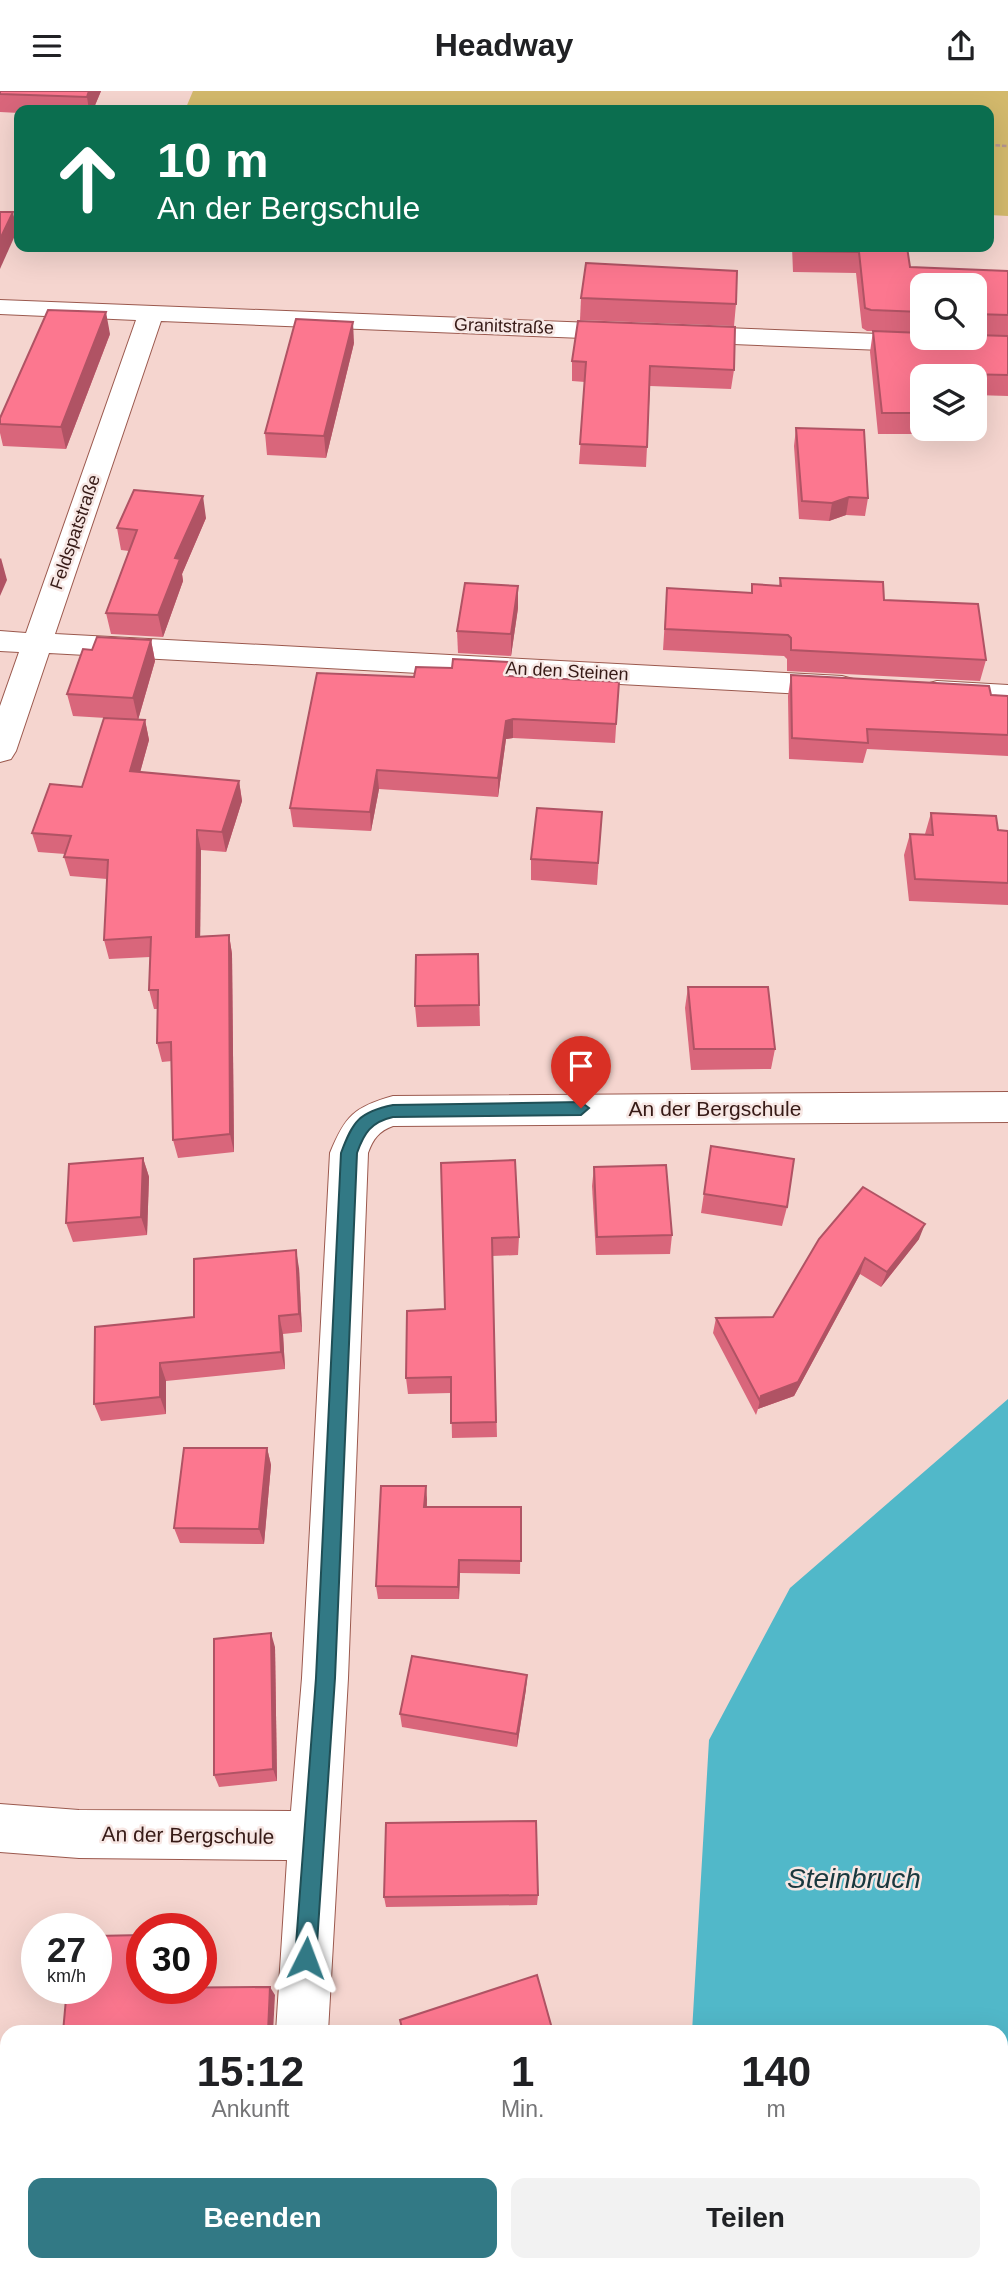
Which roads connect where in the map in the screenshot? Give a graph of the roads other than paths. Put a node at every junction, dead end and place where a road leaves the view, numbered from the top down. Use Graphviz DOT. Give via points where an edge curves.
graph roads {
  1 [pos="0,307"];
  2 [pos="151,313"];
  3 [pos="1008,347"];
  4 [pos="0,641"];
  5 [pos="37,643"];
  6 [pos="869,687"];
  7 [pos="911,689"];
  8 [pos="1008,695"];
  9 [pos="0,751"];
  10 [pos="1008,1107"];
  11 [pos="0,1828"];
  12 [pos="313,1836"];
  13 [pos="302,2025"];
  1 -- 2 [label="street, Granitstraße"];
  2 -- 3 [label="street, Granitstraße"];
  2 -- 5 [label="street, Feldspatstraße"];
  4 -- 5 [label="street, An den Steinen"];
  5 -- 6 [label="street, An den Steinen"];
  5 -- 9 [label="street, Feldspatstraße"];
  7 -- 8 [label="street"];
  10 -- 12 [label="street, An der Bergschule" via="393,1111 372,1115 357,1131 349,1153 326,1678"];
  11 -- 12 [label="street, An der Bergschule" via="79,1834"];
  12 -- 13 [label="street"];
}
